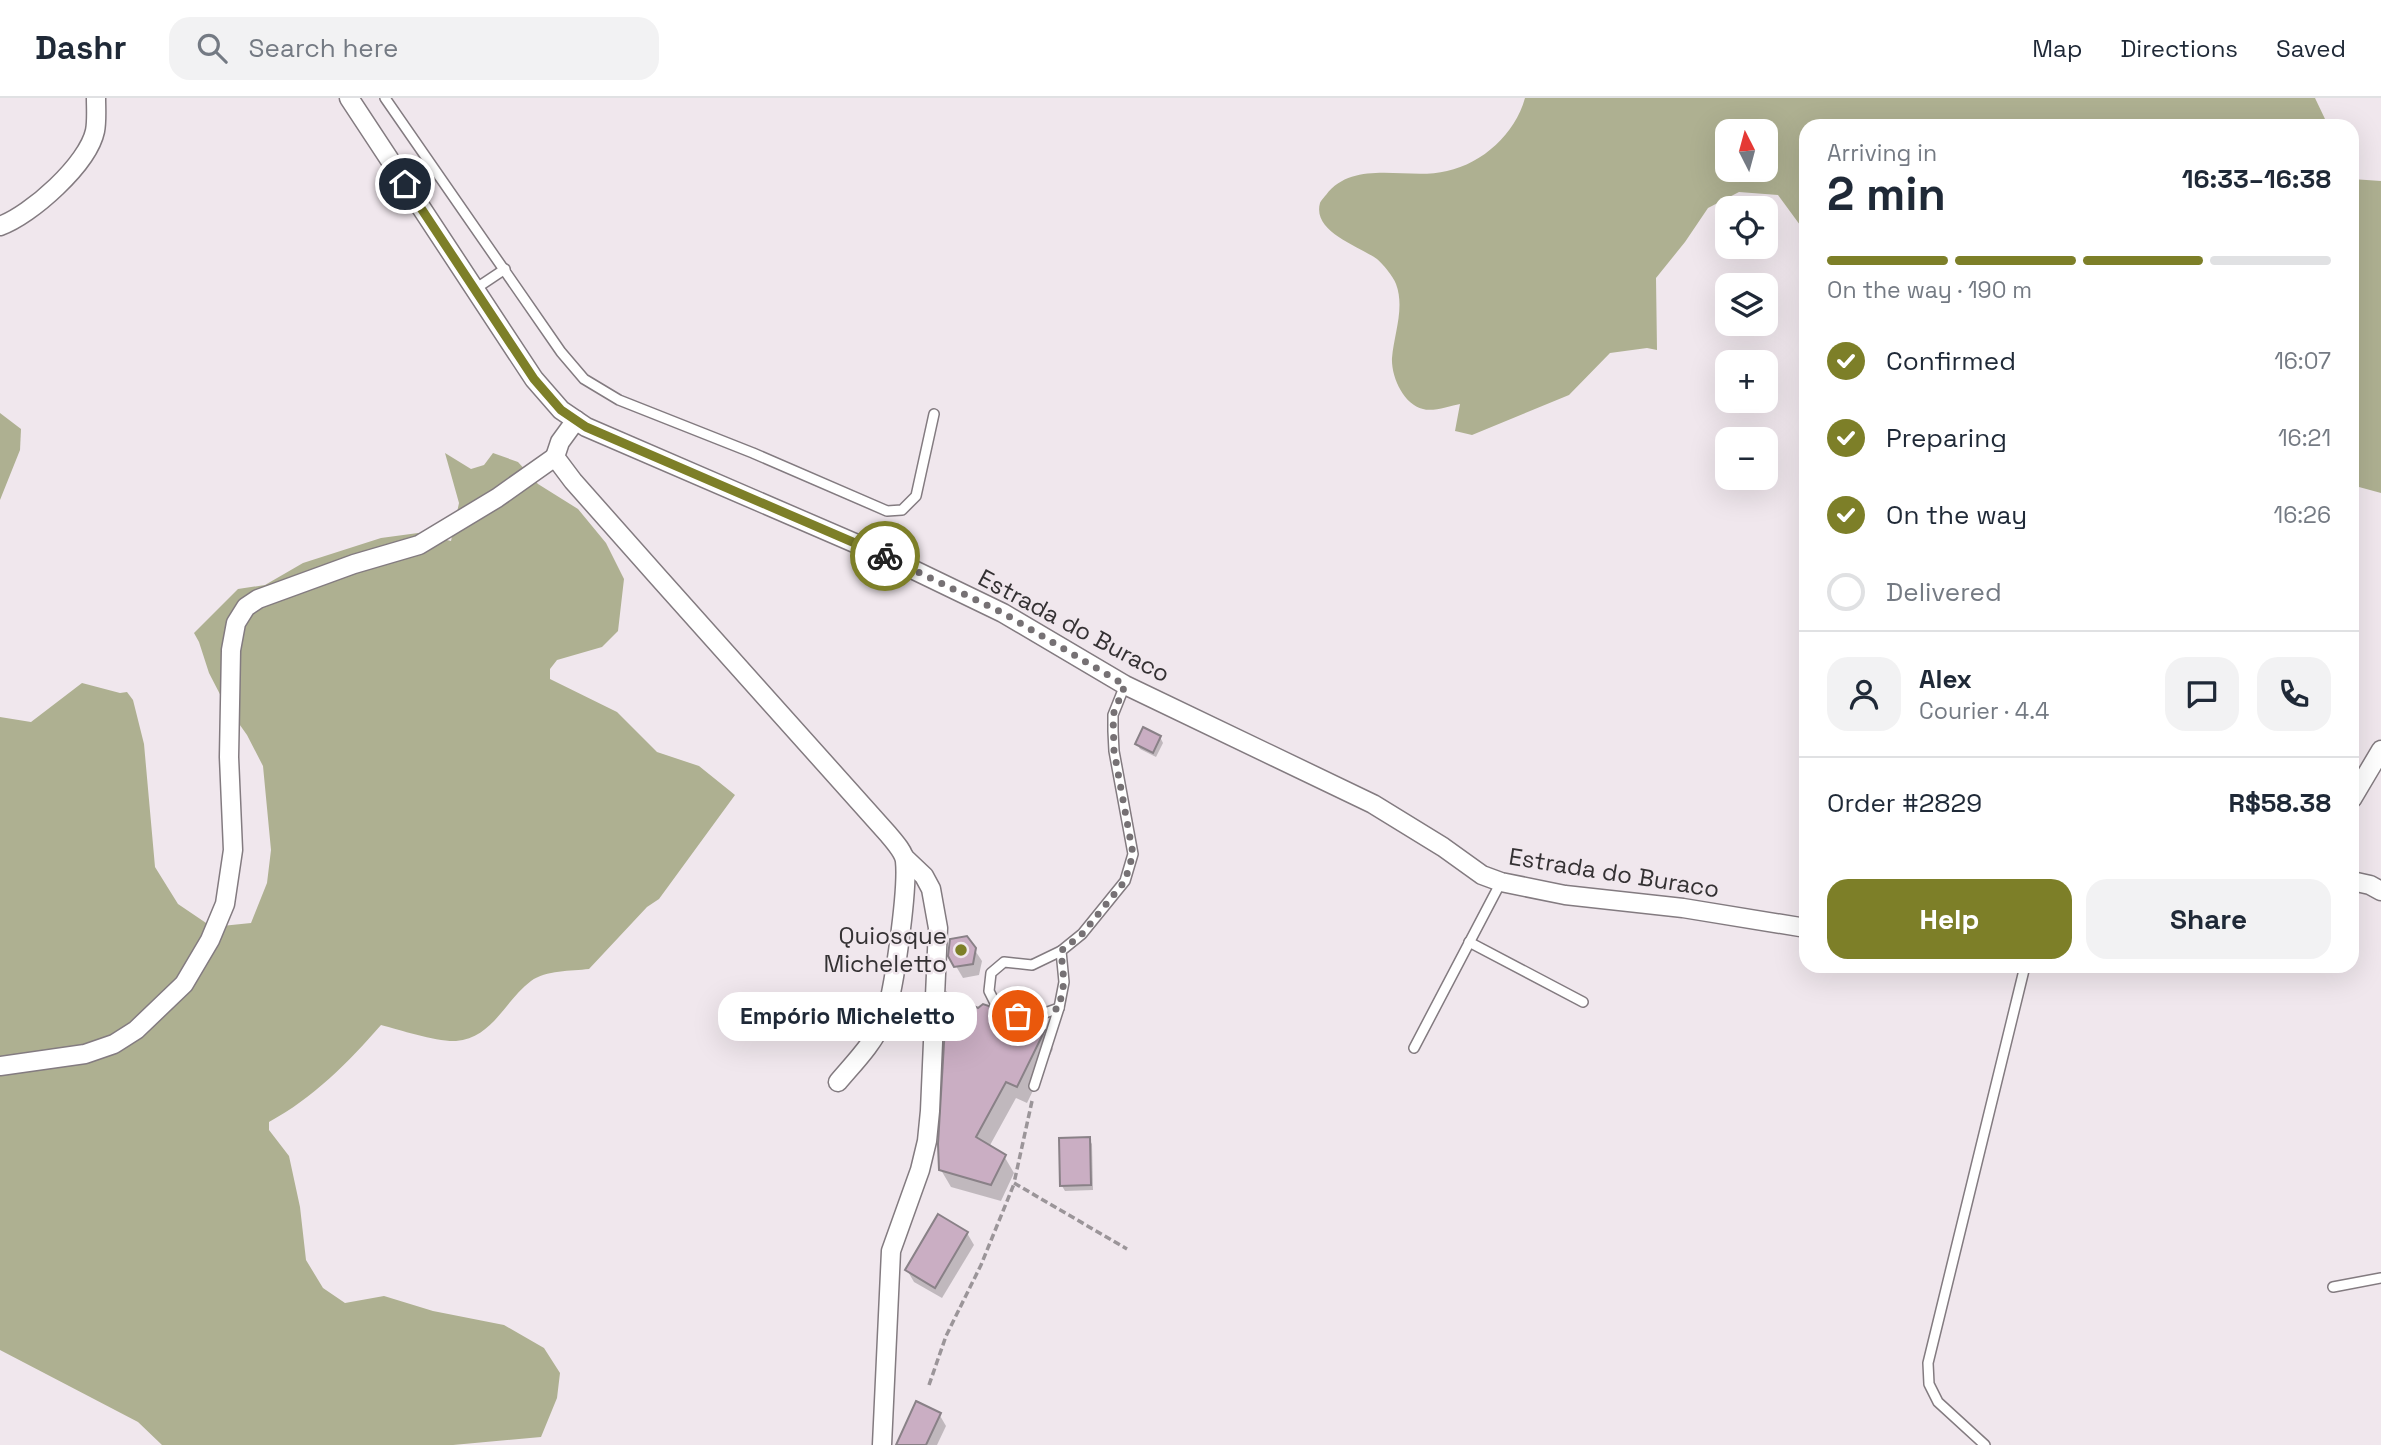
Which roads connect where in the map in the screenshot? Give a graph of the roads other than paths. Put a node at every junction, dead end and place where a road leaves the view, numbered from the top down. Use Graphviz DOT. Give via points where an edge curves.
graph roads {
  1 [pos="96,98"];
  2 [pos="349,98"];
  3 [pos="385,98"];
  4 [pos="0,226"];
  5 [pos="505,269"];
  6 [pos="475,289"];
  7 [pos="934,414"];
  8 [pos="576,420"];
  9 [pos="555,457"];
  10 [pos="1125,685"];
  11 [pos="2381,750"];
  12 [pos="2359,787"];
  13 [pos="905,858"];
  14 [pos="1501,882"];
  15 [pos="2359,883"];
  16 [pos="2381,891"];
  17 [pos="1799,927"];
  18 [pos="1469,942"];
  19 [pos="1061,951"];
  20 [pos="2023,973"];
  21 [pos="1583,1002"];
  22 [pos="1059,1008"];
  23 [pos="1414,1048"];
  24 [pos="0,1066"];
  25 [pos="838,1082"];
  26 [pos="1034,1086"];
  27 [pos="2381,1278"];
  28 [pos="2333,1287"];
  29 [pos="882,1445"];
  30 [pos="1985,1445"];
  1 -- 4 [label="street" via="95,132 84,155 40,204"];
  2 -- 6 [label="street, Estrada do Buraco"];
  3 -- 5 [label="lane"];
  5 -- 6 [label="lane"];
  5 -- 7 [label="lane" via="584,379 619,400 887,511 902,510 916,496"];
  6 -- 8 [label="street, Estrada do Buraco" via="534,379"];
  8 -- 9 [label="street"];
  8 -- 10 [label="street, Estrada do Buraco" via="910,568 1003,613"];
  9 -- 13 [label="street"];
  9 -- 24 [label="street" via="419,545 332,571 246,607 236,624 231,650 233,850 225,904 210,940 184,984 136,1030 114,1044 85,1054"];
  10 -- 14 [label="street, Estrada do Buraco" via="1373,804 1482,875"];
  10 -- 19 [label="lane" via="1113,715 1114,741 1133,854 1125,881 1082,934"];
  11 -- 12 [label="street"];
  13 -- 25 [label="street" via="887,1010 874,1040"];
  13 -- 29 [label="street" via="931,889 938,951 926,1140 891,1251"];
  14 -- 17 [label="street, Estrada do Buraco"];
  14 -- 18 [label="lane"];
  15 -- 16 [label="street"];
  18 -- 21 [label="lane"];
  18 -- 23 [label="lane"];
  19 -- 22 [label="lane" via="1064,982"];
  19 -- 22 [label="lane" via="1032,965 1004,962 991,973 989,991 997,1007 1018,1016 1031,1018"];
  20 -- 30 [label="lane" via="1928,1363 1929,1384 1938,1402"];
  22 -- 26 [label="lane"];
  27 -- 28 [label="lane"];
}
